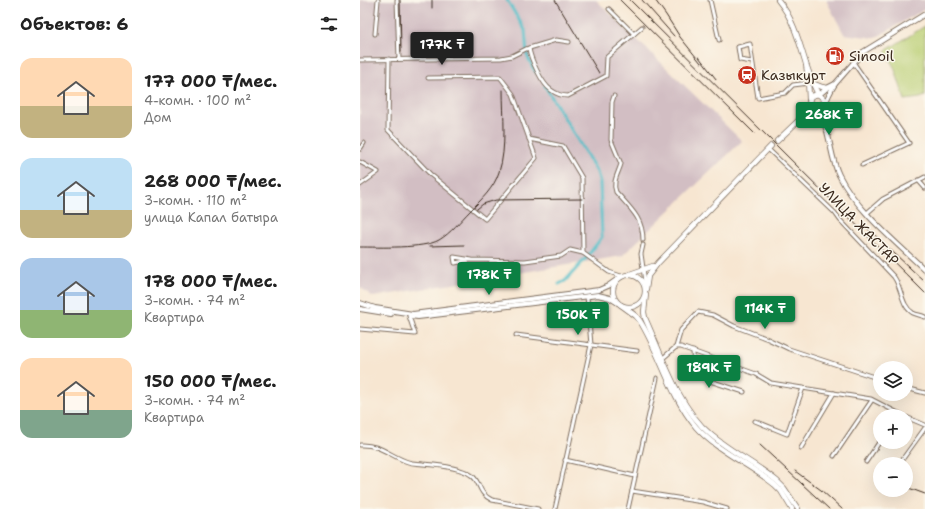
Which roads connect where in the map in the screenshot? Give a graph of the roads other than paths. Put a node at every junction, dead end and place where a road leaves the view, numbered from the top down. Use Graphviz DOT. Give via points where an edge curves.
graph roads {
  1 [pos="378,0"];
  2 [pos="397,0"];
  3 [pos="710,0"];
  4 [pos="778,0"];
  5 [pos="609,10"];
  6 [pos="925,14"];
  7 [pos="642,27"];
  8 [pos="375,34"];
  9 [pos="634,34"];
  10 [pos="719,40"];
  11 [pos="569,42"];
  12 [pos="529,48"];
  13 [pos="389,59"];
  14 [pos="399,59"];
  15 [pos="360,60"];
  16 [pos="752,62"];
  17 [pos="854,62"];
  18 [pos="428,78"];
  19 [pos="811,83"];
  20 [pos="835,84"];
  21 [pos="827,88"];
  22 [pos="809,89"];
  23 [pos="819,94"];
  24 [pos="614,96"];
  25 [pos="809,102"];
  26 [pos="824,104"];
  27 [pos="814,109"];
  28 [pos="803,113"];
  29 [pos="798,121"];
  30 [pos="822,122"];
  31 [pos="826,128"];
  32 [pos="529,139"];
  33 [pos="777,141"];
  34 [pos="364,143"];
  35 [pos="770,148"];
  36 [pos="360,149"];
  37 [pos="360,162"];
  38 [pos="862,165"];
  39 [pos="925,177"];
  40 [pos="918,180"];
  41 [pos="360,185"];
  42 [pos="925,188"];
  43 [pos="867,213"];
  44 [pos="644,240"];
  45 [pos="643,245"];
  46 [pos="583,253"];
  47 [pos="472,260"];
  48 [pos="658,263"];
  49 [pos="643,270"];
  50 [pos="925,270"];
  51 [pos="622,277"];
  52 [pos="645,290"];
  53 [pos="587,296"];
  54 [pos="360,303"];
  55 [pos="620,304"];
  56 [pos="360,309"];
  57 [pos="409,316"];
  58 [pos="925,317"];
  59 [pos="360,329"];
  60 [pos="648,329"];
  61 [pos="516,334"];
  62 [pos="591,345"];
  63 [pos="676,347"];
  64 [pos="693,351"];
  65 [pos="637,352"];
  66 [pos="663,358"];
  67 [pos="711,358"];
  68 [pos="694,377"];
  69 [pos="873,377"];
  70 [pos="657,378"];
  71 [pos="803,388"];
  72 [pos="913,390"];
  73 [pos="744,392"];
  74 [pos="834,393"];
  75 [pos="925,393"];
  76 [pos="872,400"];
  77 [pos="888,409"];
  78 [pos="913,420"];
  79 [pos="755,421"];
  80 [pos="925,425"];
  81 [pos="925,428"];
  82 [pos="360,445"];
  83 [pos="801,448"];
  84 [pos="875,449"];
  85 [pos="834,456"];
  86 [pos="904,457"];
  87 [pos="565,460"];
  88 [pos="866,462"];
  89 [pos="635,476"];
  90 [pos="632,491"];
  91 [pos="538,509"];
  92 [pos="555,509"];
  93 [pos="628,509"];
  94 [pos="727,509"];
  95 [pos="792,509"];
  96 [pos="798,509"];
  1 -- 8 [label="street"];
  2 -- 14 [label="street"];
  3 -- 10 [label="street"];
  4 -- 19 [label="main road" via="795,30"];
  5 -- 9 [label="street"];
  6 -- 17 [label="main road" via="863,52"];
  7 -- 9 [label="street"];
  9 -- 12 [label="street" via="607,57 606,76 568,96 549,88 538,71"];
  11 -- 12 [label="street" via="556,40"];
  12 -- 14 [label="street" via="501,58"];
  13 -- 14 [label="street"];
  13 -- 15 [label="street"];
  13 -- 32 [label="street" via="388,130 431,176 485,219 536,158"];
  16 -- 16 [label="street" via="750,44 738,47 740,60"];
  16 -- 19 [label="street" via="758,98 785,93 793,85"];
  17 -- 20 [label="main road"];
  17 -- 38 [label="street" via="909,143"];
  18 -- 32 [label="street" via="500,77 513,94"];
  19 -- 21 [label="main road"];
  19 -- 22 [label="main road"];
  19 -- 23 [label="main road"];
  20 -- 21 [label="main road"];
  20 -- 26 [label="main road"];
  21 -- 23 [label="main road"];
  22 -- 25 [label="main road"];
  22 -- 28 [label="main road"];
  23 -- 25 [label="main road" via="811,96"];
  23 -- 26 [label="main road" via="824,99"];
  24 -- 44 [label="street" via="611,140 621,164 614,189 641,222"];
  25 -- 27 [label="main road"];
  25 -- 28 [label="main road"];
  26 -- 27 [label="main road" via="821,108"];
  26 -- 31 [label="main road"];
  27 -- 29 [label="main road"];
  27 -- 30 [label="main road"];
  28 -- 29 [label="main road"];
  29 -- 30 [label="main road" via="811,117"];
  29 -- 33 [label="main road"];
  30 -- 31 [label="main road"];
  31 -- 43 [label="main road" via="839,174 850,194"];
  32 -- 46 [label="street" via="563,146 582,178"];
  34 -- 36 [label="street"];
  35 -- 48 [label="main road"];
  35 -- 58 [label="street, УЛИЦА ЖАСТАР" via="894,277 907,308"];
  37 -- 41 [label="street" via="378,172"];
  39 -- 40 [label="street"];
  40 -- 42 [label="street"];
  40 -- 43 [label="street" via="883,199"];
  43 -- 50 [label="main road"];
  45 -- 49 [label="street"];
  46 -- 47 [label="street" via="570,250 561,256 525,261"];
  46 -- 51 [label="street" via="609,272"];
  47 -- 47 [label="street" via="455,263 454,257 460,258"];
  48 -- 49 [label="main road"];
  48 -- 52 [label="main road" via="648,276"];
  49 -- 51 [label="main road"];
  49 -- 52 [label="street"];
  51 -- 52 [label="main road" via="637,276"];
  51 -- 54 [label="main road" via="599,290 413,314"];
  51 -- 55 [label="main road" via="614,284 613,291"];
  52 -- 55 [label="main road" via="643,300 639,304 627,307"];
  52 -- 60 [label="main road" via="644,312"];
  53 -- 55 [label="main road" via="604,296"];
  53 -- 57 [label="main road"];
  53 -- 62 [label="street"];
  55 -- 60 [label="main road"];
  56 -- 57 [label="main road"];
  57 -- 59 [label="street" via="415,334"];
  60 -- 66 [label="main road"];
  60 -- 95 [label="main road" via="680,404 697,428 718,446 775,485"];
  61 -- 62 [label="street"];
  62 -- 65 [label="street"];
  62 -- 87 [label="street"];
  63 -- 64 [label="street"];
  63 -- 66 [label="street"];
  63 -- 69 [label="street" via="682,330 698,312 713,315 789,349"];
  64 -- 67 [label="street"];
  64 -- 68 [label="street"];
  66 -- 96 [label="main road" via="681,398 699,423 719,441 777,481"];
  67 -- 71 [label="street" via="756,374 771,383"];
  67 -- 73 [label="street" via="710,381"];
  70 -- 89 [label="street"];
  71 -- 74 [label="street"];
  71 -- 79 [label="street" via="788,434"];
  72 -- 75 [label="street"];
  74 -- 76 [label="street"];
  74 -- 83 [label="street"];
  76 -- 77 [label="street"];
  76 -- 85 [label="street"];
  78 -- 80 [label="street"];
  81 -- 86 [label="street"];
  82 -- 91 [label="street" via="374,445 409,462 467,472 475,478 482,493 492,500"];
  84 -- 88 [label="street"];
  87 -- 89 [label="street"];
  87 -- 92 [label="street"];
  89 -- 90 [label="street"];
  90 -- 93 [label="street"];
  90 -- 94 [label="street" via="703,502"];
}
